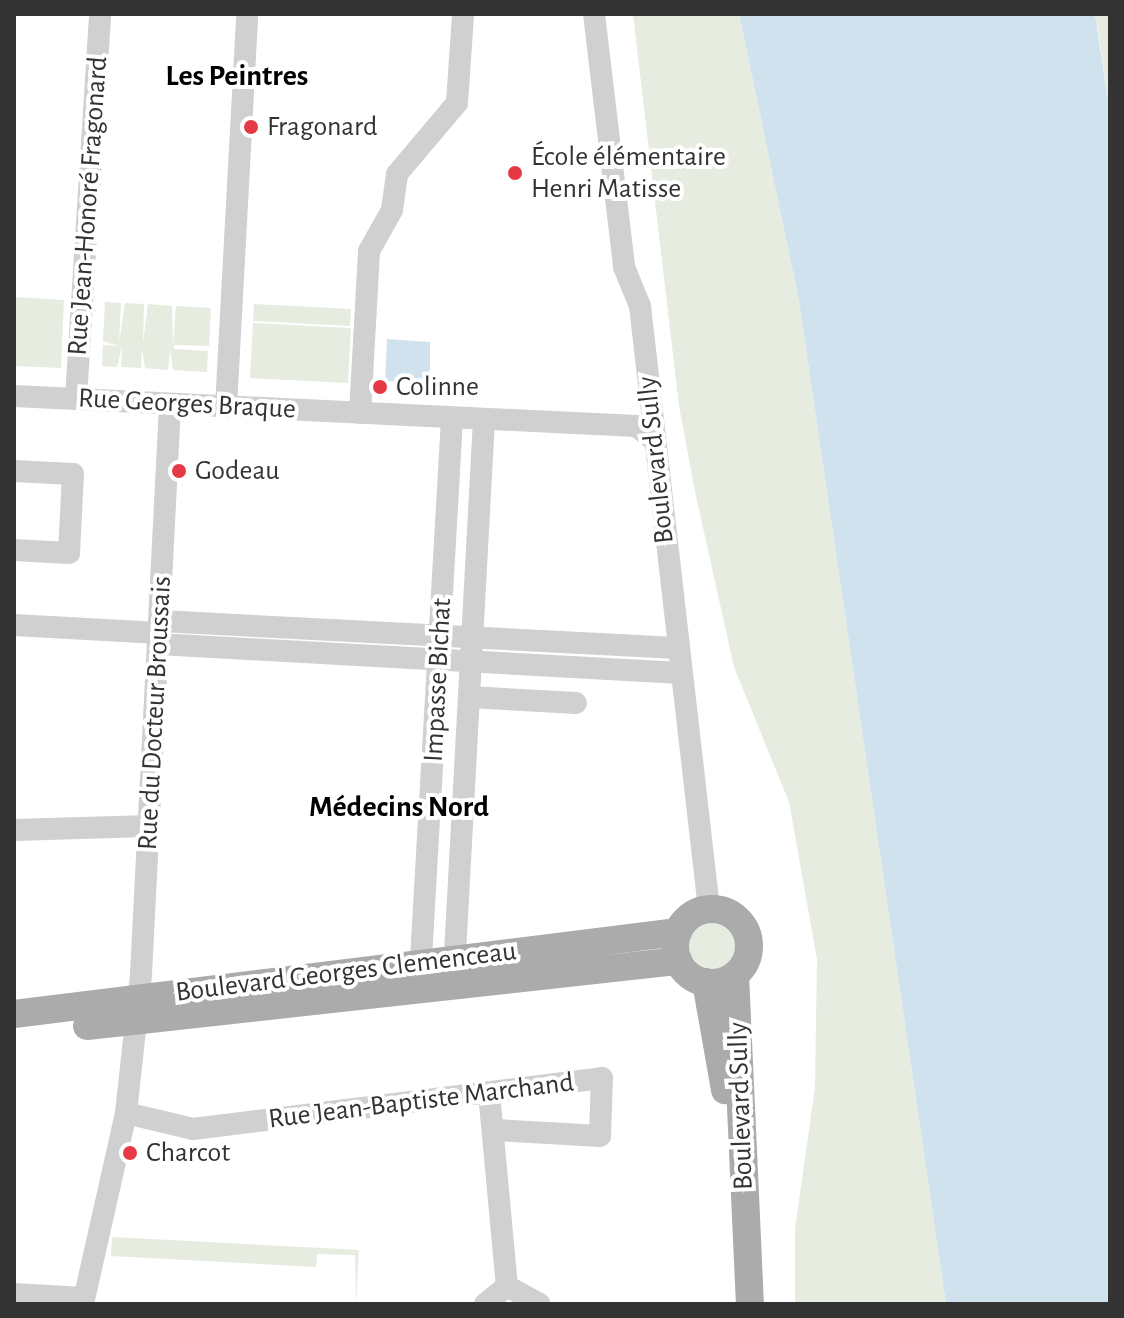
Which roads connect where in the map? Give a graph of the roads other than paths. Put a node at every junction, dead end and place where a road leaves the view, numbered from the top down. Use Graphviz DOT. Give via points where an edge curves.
graph roads {
  1 [pos="100,14"];
  2 [pos="247,14"];
  3 [pos="463,14"];
  4 [pos="594,14"];
  5 [pos="14,396"];
  6 [pos="76,398"];
  7 [pos="170,405"];
  8 [pos="226,407"];
  9 [pos="360,413"];
  10 [pos="452,419"];
  11 [pos="484,420"];
  12 [pos="654,440"];
  13 [pos="14,471"];
  14 [pos="14,550"];
  15 [pos="14,625"];
  16 [pos="159,633"];
  17 [pos="440,636"];
  18 [pos="473,638"];
  19 [pos="676,648"];
  20 [pos="439,660"];
  21 [pos="472,662"];
  22 [pos="680,673"];
  23 [pos="469,697"];
  24 [pos="576,703"];
  25 [pos="149,826"];
  26 [pos="14,830"];
  27 [pos="709,909"];
  28 [pos="678,932"];
  29 [pos="678,961"];
  30 [pos="454,972"];
  31 [pos="735,975"];
  32 [pos="420,976"];
  33 [pos="706,982"];
  34 [pos="137,1010"];
  35 [pos="14,1014"];
  36 [pos="14,1034"];
  37 [pos="489,1093"];
  38 [pos="126,1113"];
  39 [pos="495,1130"];
  40 [pos="745,1238"];
  41 [pos="507,1286"];
  42 [pos="14,1294"];
  43 [pos="83,1301"];
  44 [pos="485,1304"];
  45 [pos="539,1304"];
  46 [pos="750,1304"];
  1 -- 6 [label="street, Rue Jean-Honoré Fragonard"];
  2 -- 8 [label="street"];
  3 -- 9 [label="street" via="457,103 397,174 389,218 369,251"];
  4 -- 12 [label="street, Boulevard Sully" via="624,267 640,306"];
  5 -- 6 [label="street, Rue Georges Braque"];
  6 -- 7 [label="street, Rue Georges Braque"];
  7 -- 8 [label="street, Rue Georges Braque"];
  7 -- 16 [label="street, Rue du Docteur Broussais"];
  8 -- 9 [label="street, Rue Georges Braque"];
  9 -- 10 [label="street, Rue Georges Braque"];
  10 -- 11 [label="street, Rue Georges Braque"];
  10 -- 17 [label="street, Impasse Bichat"];
  11 -- 12 [label="street, Rue Georges Braque" via="636,426"];
  11 -- 18 [label="street, Impasse Bichat"];
  12 -- 19 [label="street, Boulevard Sully"];
  13 -- 14 [label="street" via="73,474 69,553"];
  15 -- 16 [label="street"];
  16 -- 17 [label="street"];
  16 -- 20 [label="street"];
  16 -- 25 [label="street, Rue du Docteur Broussais"];
  17 -- 18 [label="street"];
  17 -- 20 [label="street, Impasse Bichat"];
  18 -- 19 [label="street"];
  18 -- 21 [label="street, Impasse Bichat"];
  19 -- 22 [label="street, Boulevard Sully"];
  20 -- 21 [label="street"];
  20 -- 32 [label="street, Impasse Bichat"];
  21 -- 22 [label="street"];
  21 -- 23 [label="street, Impasse Bichat"];
  22 -- 27 [label="street, Boulevard Sully"];
  23 -- 24 [label="street"];
  23 -- 30 [label="street, Impasse Bichat"];
  25 -- 26 [label="street"];
  25 -- 34 [label="street, Rue du Docteur Broussais"];
  27 -- 28 [label="main road" via="688,918"];
  27 -- 31 [label="main road" via="731,915 746,932 748,955"];
  28 -- 29 [label="main road"];
  28 -- 30 [label="main road, Boulevard Georges Clemenceau"];
  29 -- 30 [label="main road, Boulevard Georges Clemenceau"];
  29 -- 33 [label="main road"];
  30 -- 32 [label="main road, Boulevard Georges Clemenceau"];
  31 -- 33 [label="main road"];
  31 -- 40 [label="main road, Boulevard Sully"];
  32 -- 34 [label="main road, Boulevard Georges Clemenceau"];
  33 -- 40 [label="main road, Boulevard Sully"];
  34 -- 35 [label="main road, Boulevard Georges Clemenceau"];
  34 -- 36 [label="main road, Boulevard Georges Clemenceau"];
  34 -- 38 [label="street"];
  37 -- 38 [label="street, Rue Jean-Baptiste Marchand" via="193,1129"];
  37 -- 39 [label="street"];
  37 -- 39 [label="street, Rue Jean-Baptiste Marchand" via="602,1078 600,1136"];
  38 -- 43 [label="street"];
  39 -- 41 [label="street"];
  40 -- 46 [label="main road, Boulevard Sully"];
  41 -- 44 [label="street"];
  41 -- 45 [label="street"];
  42 -- 43 [label="street"];
}
